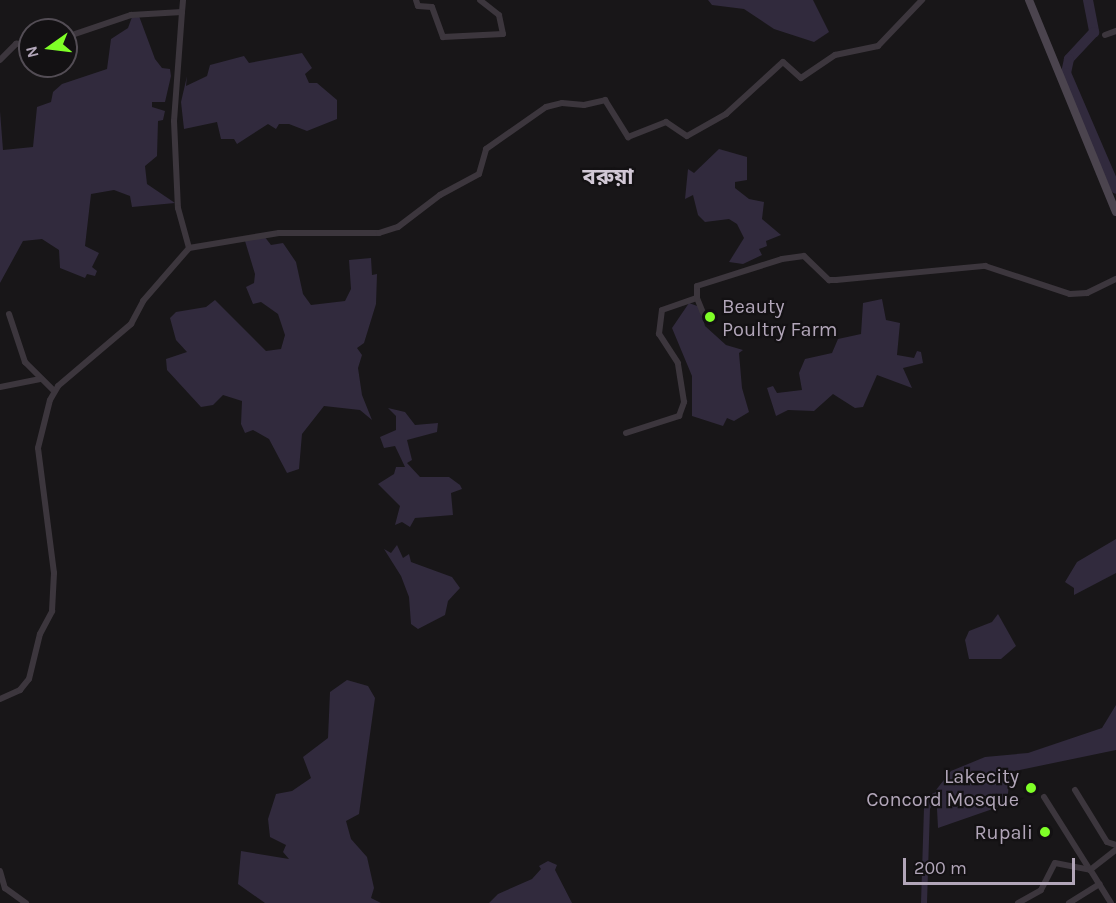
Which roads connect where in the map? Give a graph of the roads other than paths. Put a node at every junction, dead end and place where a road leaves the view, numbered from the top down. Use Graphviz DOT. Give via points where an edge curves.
graph roads {
  1 [pos="183,0"];
  2 [pos="416,0"];
  3 [pos="480,0"];
  4 [pos="922,0"];
  5 [pos="1029,0"];
  6 [pos="182,12"];
  7 [pos="1116,31"];
  8 [pos="78,33"];
  9 [pos="1105,35"];
  10 [pos="18,44"];
  11 [pos="0,60"];
  12 [pos="1116,212"];
  13 [pos="189,248"];
  14 [pos="1116,279"];
  15 [pos="697,298"];
  16 [pos="703,313"];
  17 [pos="9,314"];
  18 [pos="40,379"];
  19 [pos="0,387"];
  20 [pos="54,391"];
  21 [pos="626,433"];
  22 [pos="0,699"];
  23 [pos="1075,790"];
  24 [pos="1044,796"];
  25 [pos="1116,845"];
  26 [pos="1116,850"];
  27 [pos="1090,870"];
  28 [pos="0,871"];
  29 [pos="1099,884"];
  30 [pos="26,903"];
  31 [pos="1018,903"];
  32 [pos="1069,903"];
  33 [pos="1111,903"];
  1 -- 6 [label="street"];
  2 -- 3 [label="street" via="418,6 432,7 443,37 503,34 499,15"];
  4 -- 13 [label="street" via="878,46 835,55 801,78 783,62 726,114 687,136 666,122 628,137 604,100 584,105 562,103 546,107 486,149 479,174 440,195 398,228 379,233 279,233"];
  5 -- 12 [label="street"];
  6 -- 8 [label="street" via="131,15"];
  6 -- 13 [label="street" via="174,121 178,208"];
  7 -- 9 [label="street"];
  10 -- 11 [label="street"];
  13 -- 20 [label="street" via="143,301 131,324"];
  14 -- 15 [label="street" via="1087,293 1070,294 985,266 829,280 804,256 796,256 697,286"];
  15 -- 16 [label="street"];
  15 -- 21 [label="street" via="662,310 658,323 663,343 684,380 679,416"];
  17 -- 18 [label="street" via="25,362"];
  18 -- 19 [label="street"];
  18 -- 20 [label="street"];
  20 -- 22 [label="street" via="38,448 54,573 52,611 40,634 29,679 20,690"];
  23 -- 25 [label="street" via="1107,842"];
  24 -- 27 [label="street"];
  26 -- 27 [label="street"];
  27 -- 29 [label="street"];
  27 -- 31 [label="street" via="1055,863 1041,890"];
  28 -- 30 [label="street" via="5,888"];
  29 -- 32 [label="street"];
  29 -- 33 [label="street"];
}
